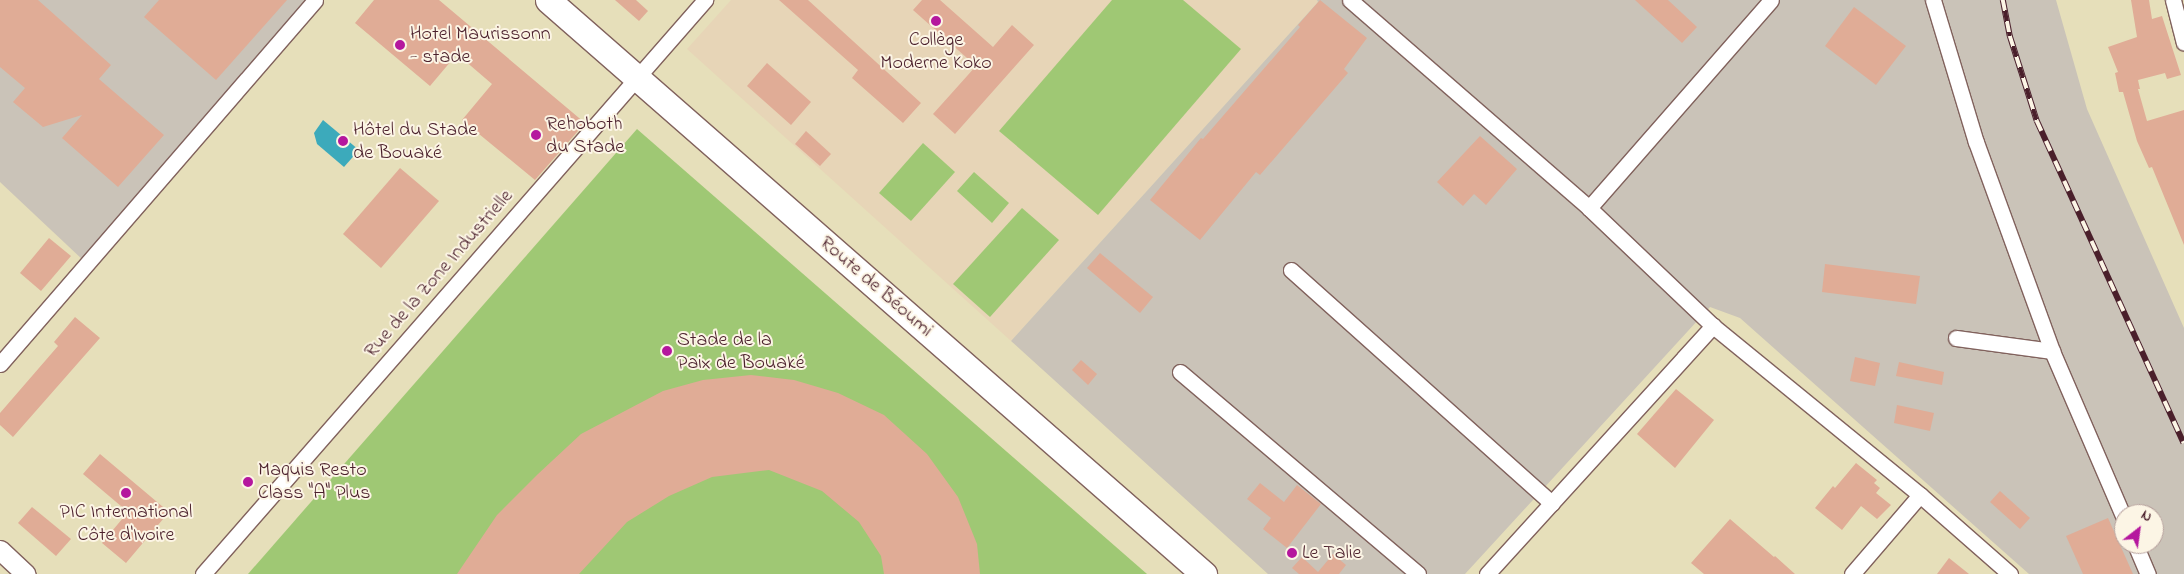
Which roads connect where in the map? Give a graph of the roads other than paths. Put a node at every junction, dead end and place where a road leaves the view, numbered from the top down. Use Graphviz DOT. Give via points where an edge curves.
graph roads {
  1 [pos="316,0"];
  2 [pos="548,0"];
  3 [pos="705,0"];
  4 [pos="1350,0"];
  5 [pos="1771,0"];
  6 [pos="1933,0"];
  7 [pos="2174,0"];
  8 [pos="2184,42"];
  9 [pos="637,78"];
  10 [pos="1589,208"];
  11 [pos="1291,270"];
  12 [pos="1713,326"];
  13 [pos="1956,338"];
  14 [pos="2052,351"];
  15 [pos="0,364"];
  16 [pos="1180,372"];
  17 [pos="1920,495"];
  18 [pos="1552,503"];
  19 [pos="2118,504"];
  20 [pos="0,550"];
  21 [pos="2139,554"];
  22 [pos="26,574"];
  23 [pos="203,574"];
  24 [pos="1204,574"];
  25 [pos="1418,574"];
  26 [pos="1487,574"];
  27 [pos="1852,574"];
  28 [pos="2010,574"];
  29 [pos="2148,574"];
  1 -- 15 [label="street"];
  2 -- 9 [label="main road, Route de Béoumi"];
  3 -- 9 [label="street, Rue de la Zone Industrielle"];
  4 -- 10 [label="street"];
  5 -- 10 [label="street"];
  6 -- 14 [label="street" via="1976,142"];
  7 -- 8 [label="street"];
  9 -- 23 [label="street, Rue de la Zone Industrielle"];
  9 -- 24 [label="main road, Route de Béoumi"];
  10 -- 12 [label="street"];
  11 -- 18 [label="street"];
  12 -- 17 [label="street"];
  12 -- 18 [label="street"];
  13 -- 14 [label="street"];
  14 -- 19 [label="street"];
  16 -- 25 [label="street"];
  17 -- 27 [label="street"];
  17 -- 28 [label="street"];
  18 -- 26 [label="street"];
  20 -- 22 [label="street"];
  21 -- 29 [label="street"];
}
